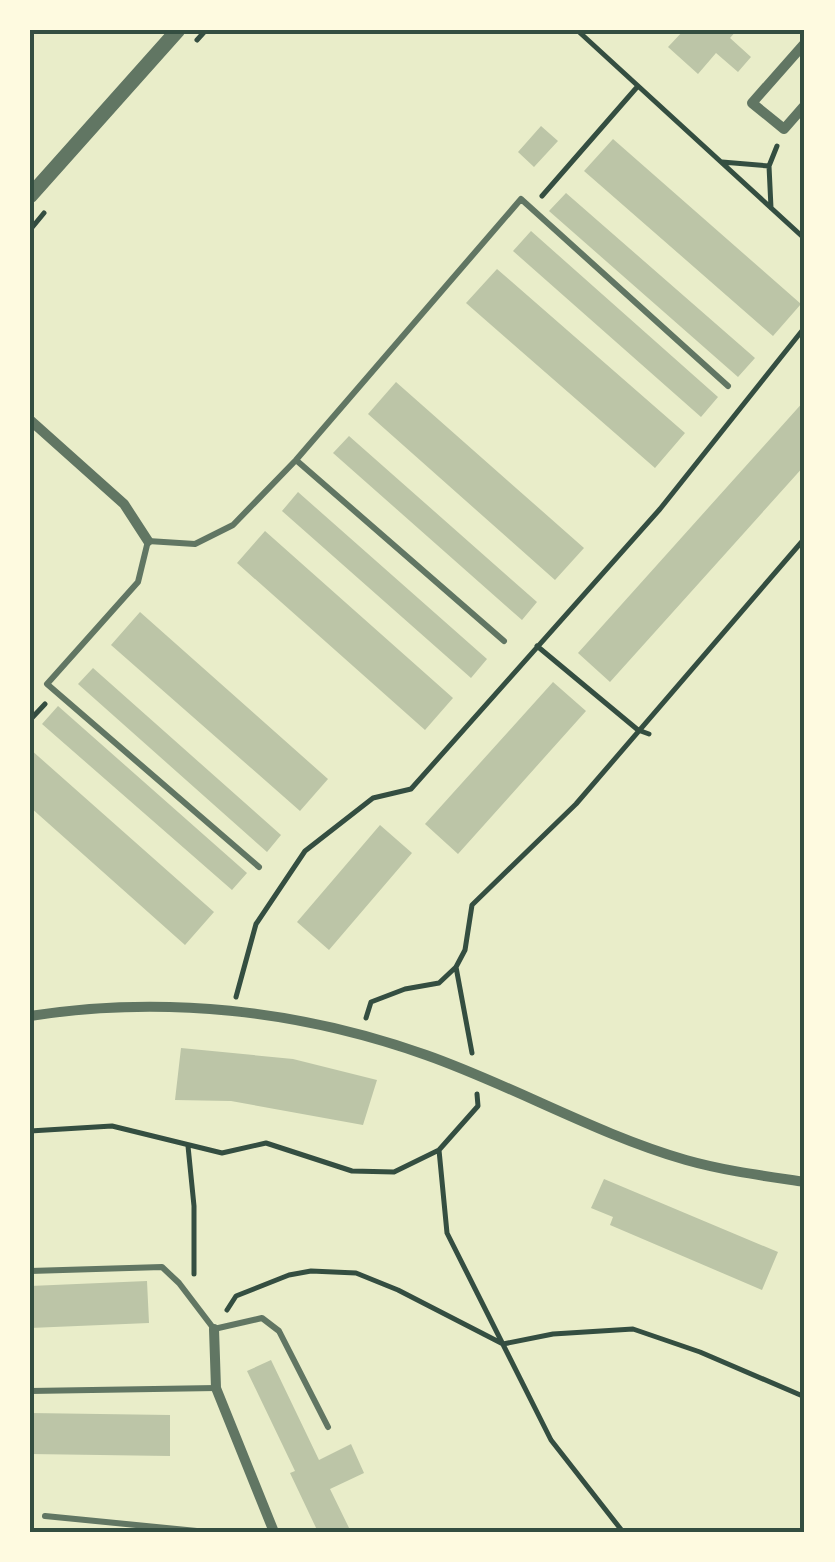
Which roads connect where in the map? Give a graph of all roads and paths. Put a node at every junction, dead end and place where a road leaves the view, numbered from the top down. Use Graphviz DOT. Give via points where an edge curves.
graph roads {
  1 [pos="178,30"];
  2 [pos="580,30"];
  3 [pos="805,43"];
  4 [pos="638,86"];
  5 [pos="805,106"];
  6 [pos="784,129"];
  7 [pos="719,161"];
  8 [pos="769,166"];
  9 [pos="30,196"];
  10 [pos="532,208"];
  11 [pos="772,209"];
  12 [pos="805,240"];
  13 [pos="805,327"];
  14 [pos="728,386"];
  15 [pos="30,420"];
  16 [pos="296,460"];
  17 [pos="805,538"];
  18 [pos="148,541"];
  19 [pos="504,641"];
  20 [pos="537,646"];
  21 [pos="638,730"];
  22 [pos="650,734"];
  23 [pos="259,868"];
  24 [pos="456,968"];
  25 [pos="233,1009"];
  26 [pos="30,1016"];
  27 [pos="360,1035"];
  28 [pos="476,1076"];
  29 [pos="30,1131"];
  30 [pos="188,1146"];
  31 [pos="439,1150"];
  32 [pos="805,1182"];
  33 [pos="30,1270"];
  34 [pos="194,1302"];
  35 [pos="214,1329"];
  36 [pos="503,1344"];
  37 [pos="216,1388"];
  38 [pos="30,1391"];
  39 [pos="805,1397"];
  40 [pos="328,1426"];
  41 [pos="45,1516"];
  42 [pos="208,1532"];
  43 [pos="274,1532"];
  44 [pos="623,1532"];
  1 -- 9 [label="street"];
  2 -- 4 [label="path"];
  3 -- 6 [label="street" via="752,103"];
  4 -- 7 [label="path"];
  4 -- 10 [label="path"];
  5 -- 6 [label="street"];
  6 -- 8 [label="path"];
  7 -- 8 [label="path"];
  7 -- 11 [label="path"];
  8 -- 11 [label="path"];
  10 -- 14 [label="lane"];
  10 -- 16 [label="lane" via="521,199"];
  11 -- 12 [label="path"];
  13 -- 20 [label="path" via="660,509"];
  15 -- 18 [label="street" via="124,504"];
  16 -- 18 [label="lane" via="233,525 195,544"];
  16 -- 19 [label="lane"];
  17 -- 21 [label="path"];
  18 -- 23 [label="lane" via="138,582 47,684"];
  20 -- 21 [label="path"];
  20 -- 25 [label="path" via="412,788 373,798 305,851 256,924"];
  21 -- 22 [label="path"];
  21 -- 24 [label="path" via="576,804 472,905"];
  24 -- 27 [label="path" via="439,983 372,1002"];
  24 -- 28 [label="path"];
  25 -- 26 [label="street"];
  25 -- 27 [label="street"];
  27 -- 28 [label="street"];
  28 -- 31 [label="path" via="478,1106"];
  28 -- 32 [label="street" via="682,1158"];
  29 -- 30 [label="path" via="112,1126"];
  30 -- 31 [label="path" via="222,1153 266,1144 352,1171 394,1172"];
  30 -- 34 [label="path"];
  31 -- 36 [label="path" via="447,1234"];
  33 -- 34 [label="lane" via="162,1266"];
  34 -- 35 [label="lane"];
  35 -- 36 [label="path" via="236,1296 289,1275 356,1273"];
  35 -- 37 [label="street"];
  35 -- 40 [label="lane" via="262,1318 279,1331"];
  36 -- 39 [label="path" via="633,1329"];
  36 -- 44 [label="path" via="551,1440"];
  37 -- 38 [label="lane"];
  37 -- 43 [label="street"];
  41 -- 42 [label="lane"];
}
